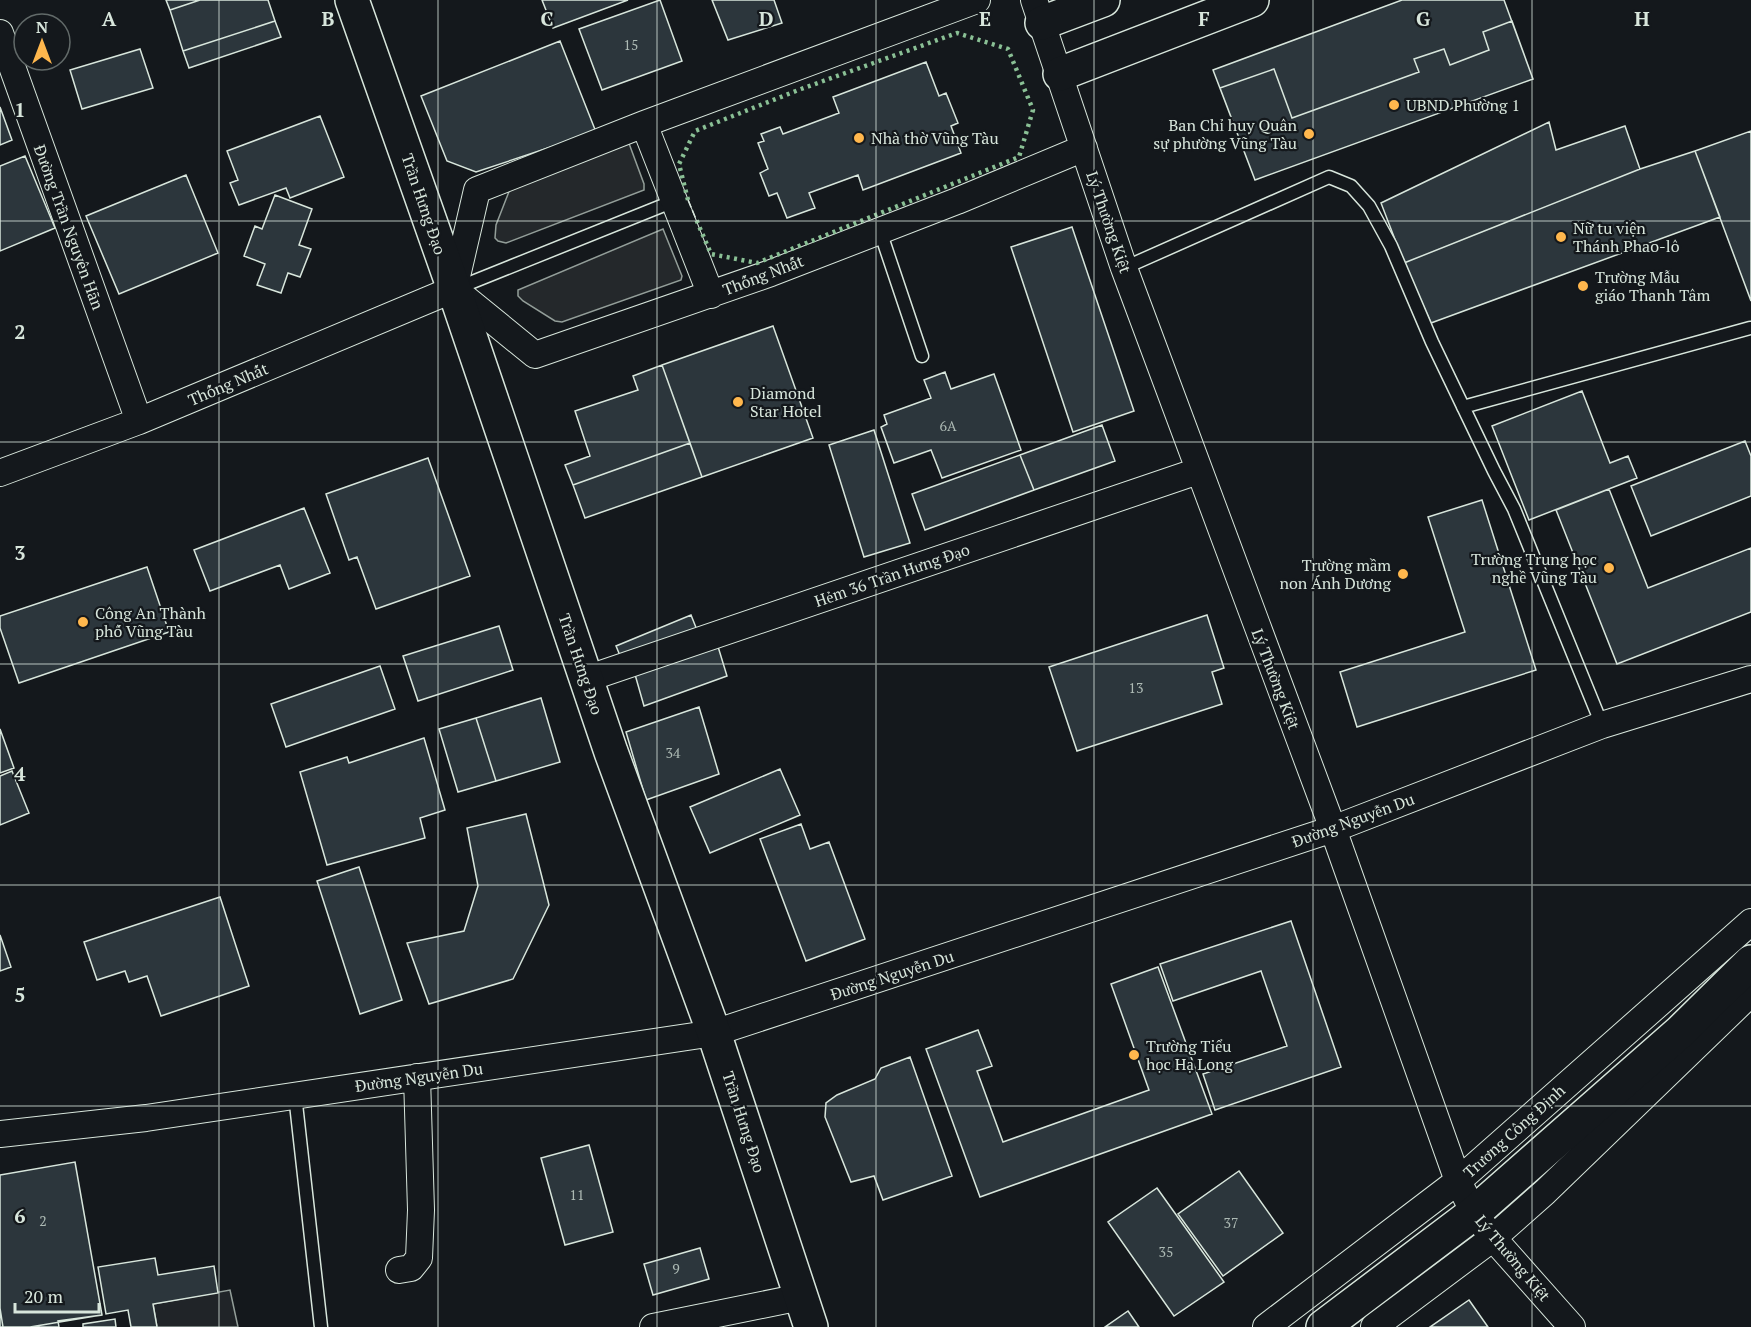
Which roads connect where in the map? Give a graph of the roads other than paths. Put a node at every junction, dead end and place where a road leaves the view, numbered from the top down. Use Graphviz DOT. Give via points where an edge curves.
graph roads {
  1 [pos="352,0"];
  2 [pos="977,0"];
  3 [pos="1103,0"];
  4 [pos="1252,0"];
  5 [pos="1038,11"];
  6 [pos="0,33"];
  7 [pos="1060,74"];
  8 [pos="644,124"];
  9 [pos="1084,148"];
  10 [pos="674,201"];
  11 [pos="880,231"];
  12 [pos="1124,268"];
  13 [pos="454,289"];
  14 [pos="711,295"];
  15 [pos="1750,328"];
  16 [pos="922,356"];
  17 [pos="1463,407"];
  18 [pos="138,421"];
  19 [pos="1198,471"];
  20 [pos="0,473"];
  21 [pos="586,678"];
  22 [pos="1751,679"];
  23 [pos="1602,725"];
  24 [pos="1333,829"];
  25 [pos="1751,922"];
  26 [pos="1751,962"];
  27 [pos="1751,993"];
  28 [pos="1654,1006"];
  29 [pos="714,1033"];
  30 [pos="1688,1040"];
  31 [pos="417,1077"];
  32 [pos="295,1095"];
  33 [pos="0,1134"];
  34 [pos="1458,1181"];
  35 [pos="1484,1226"];
  36 [pos="399,1270"];
  37 [pos="801,1296"];
  38 [pos="321,1327"];
  39 [pos="653,1327"];
  40 [pos="811,1327"];
  41 [pos="1266,1327"];
  42 [pos="1323,1327"];
  43 [pos="1374,1327"];
  44 [pos="1572,1327"];
  1 -- 13 [label="main road, Trần Hưng Đạo"];
  2 -- 8 [label="street"];
  3 -- 5 [label="main road"];
  4 -- 7 [label="main road"];
  5 -- 7 [label="street, Lý Thường Kiệt"];
  6 -- 18 [label="street, Đường Trần Nguyên Hãn"];
  7 -- 9 [label="street, Lý Thường Kiệt"];
  8 -- 10 [label="street"];
  8 -- 13 [label="street" via="477,190"];
  9 -- 11 [label="street, Thống Nhất"];
  9 -- 12 [label="street, Lý Thường Kiệt"];
  10 -- 13 [label="lane"];
  10 -- 14 [label="street"];
  11 -- 14 [label="street, Thống Nhất"];
  11 -- 16 [label="lane"];
  12 -- 17 [label="lane" via="1329,177 1351,186 1369,206 1391,246"];
  12 -- 19 [label="street, Lý Thường Kiệt"];
  13 -- 14 [label="street, Thống Nhất" via="535,355"];
  13 -- 18 [label="street, Thống Nhất"];
  13 -- 21 [label="main road, Trần Hưng Đạo"];
  15 -- 17 [label="lane"];
  17 -- 23 [label="lane" via="1514,509"];
  18 -- 20 [label="street, Thống Nhất"];
  19 -- 21 [label="street, Hẻm 36 Trần Hưng Đạo"];
  19 -- 24 [label="street, Lý Thường Kiệt"];
  21 -- 29 [label="main road, Trần Hưng Đạo"];
  22 -- 23 [label="street, Đường Nguyễn Du"];
  23 -- 24 [label="street, Đường Nguyễn Du"];
  24 -- 29 [label="street, Đường Nguyễn Du"];
  24 -- 34 [label="street, Lý Thường Kiệt"];
  25 -- 28 [label="street, Trương Công Định"];
  26 -- 30 [label="main road"];
  27 -- 30 [label="street"];
  28 -- 30 [label="street"];
  28 -- 34 [label="street, Trương Công Định"];
  29 -- 31 [label="street, Đường Nguyễn Du"];
  29 -- 37 [label="main road, Trần Hưng Đạo"];
  30 -- 35 [label="main road"];
  31 -- 32 [label="street, Đường Nguyễn Du"];
  31 -- 36 [label="street" via="419,1258 411,1268"];
  32 -- 33 [label="street, Đường Nguyễn Du" via="146,1118"];
  32 -- 38 [label="lane"];
  34 -- 35 [label="street, Lý Thường Kiệt"];
  34 -- 41 [label="street, Trương Công Định"];
  35 -- 42 [label="main road"];
  35 -- 43 [label="street"];
  35 -- 44 [label="street, Lý Thường Kiệt"];
  37 -- 39 [label="street"];
  37 -- 40 [label="main road, Trần Hưng Đạo"];
}
